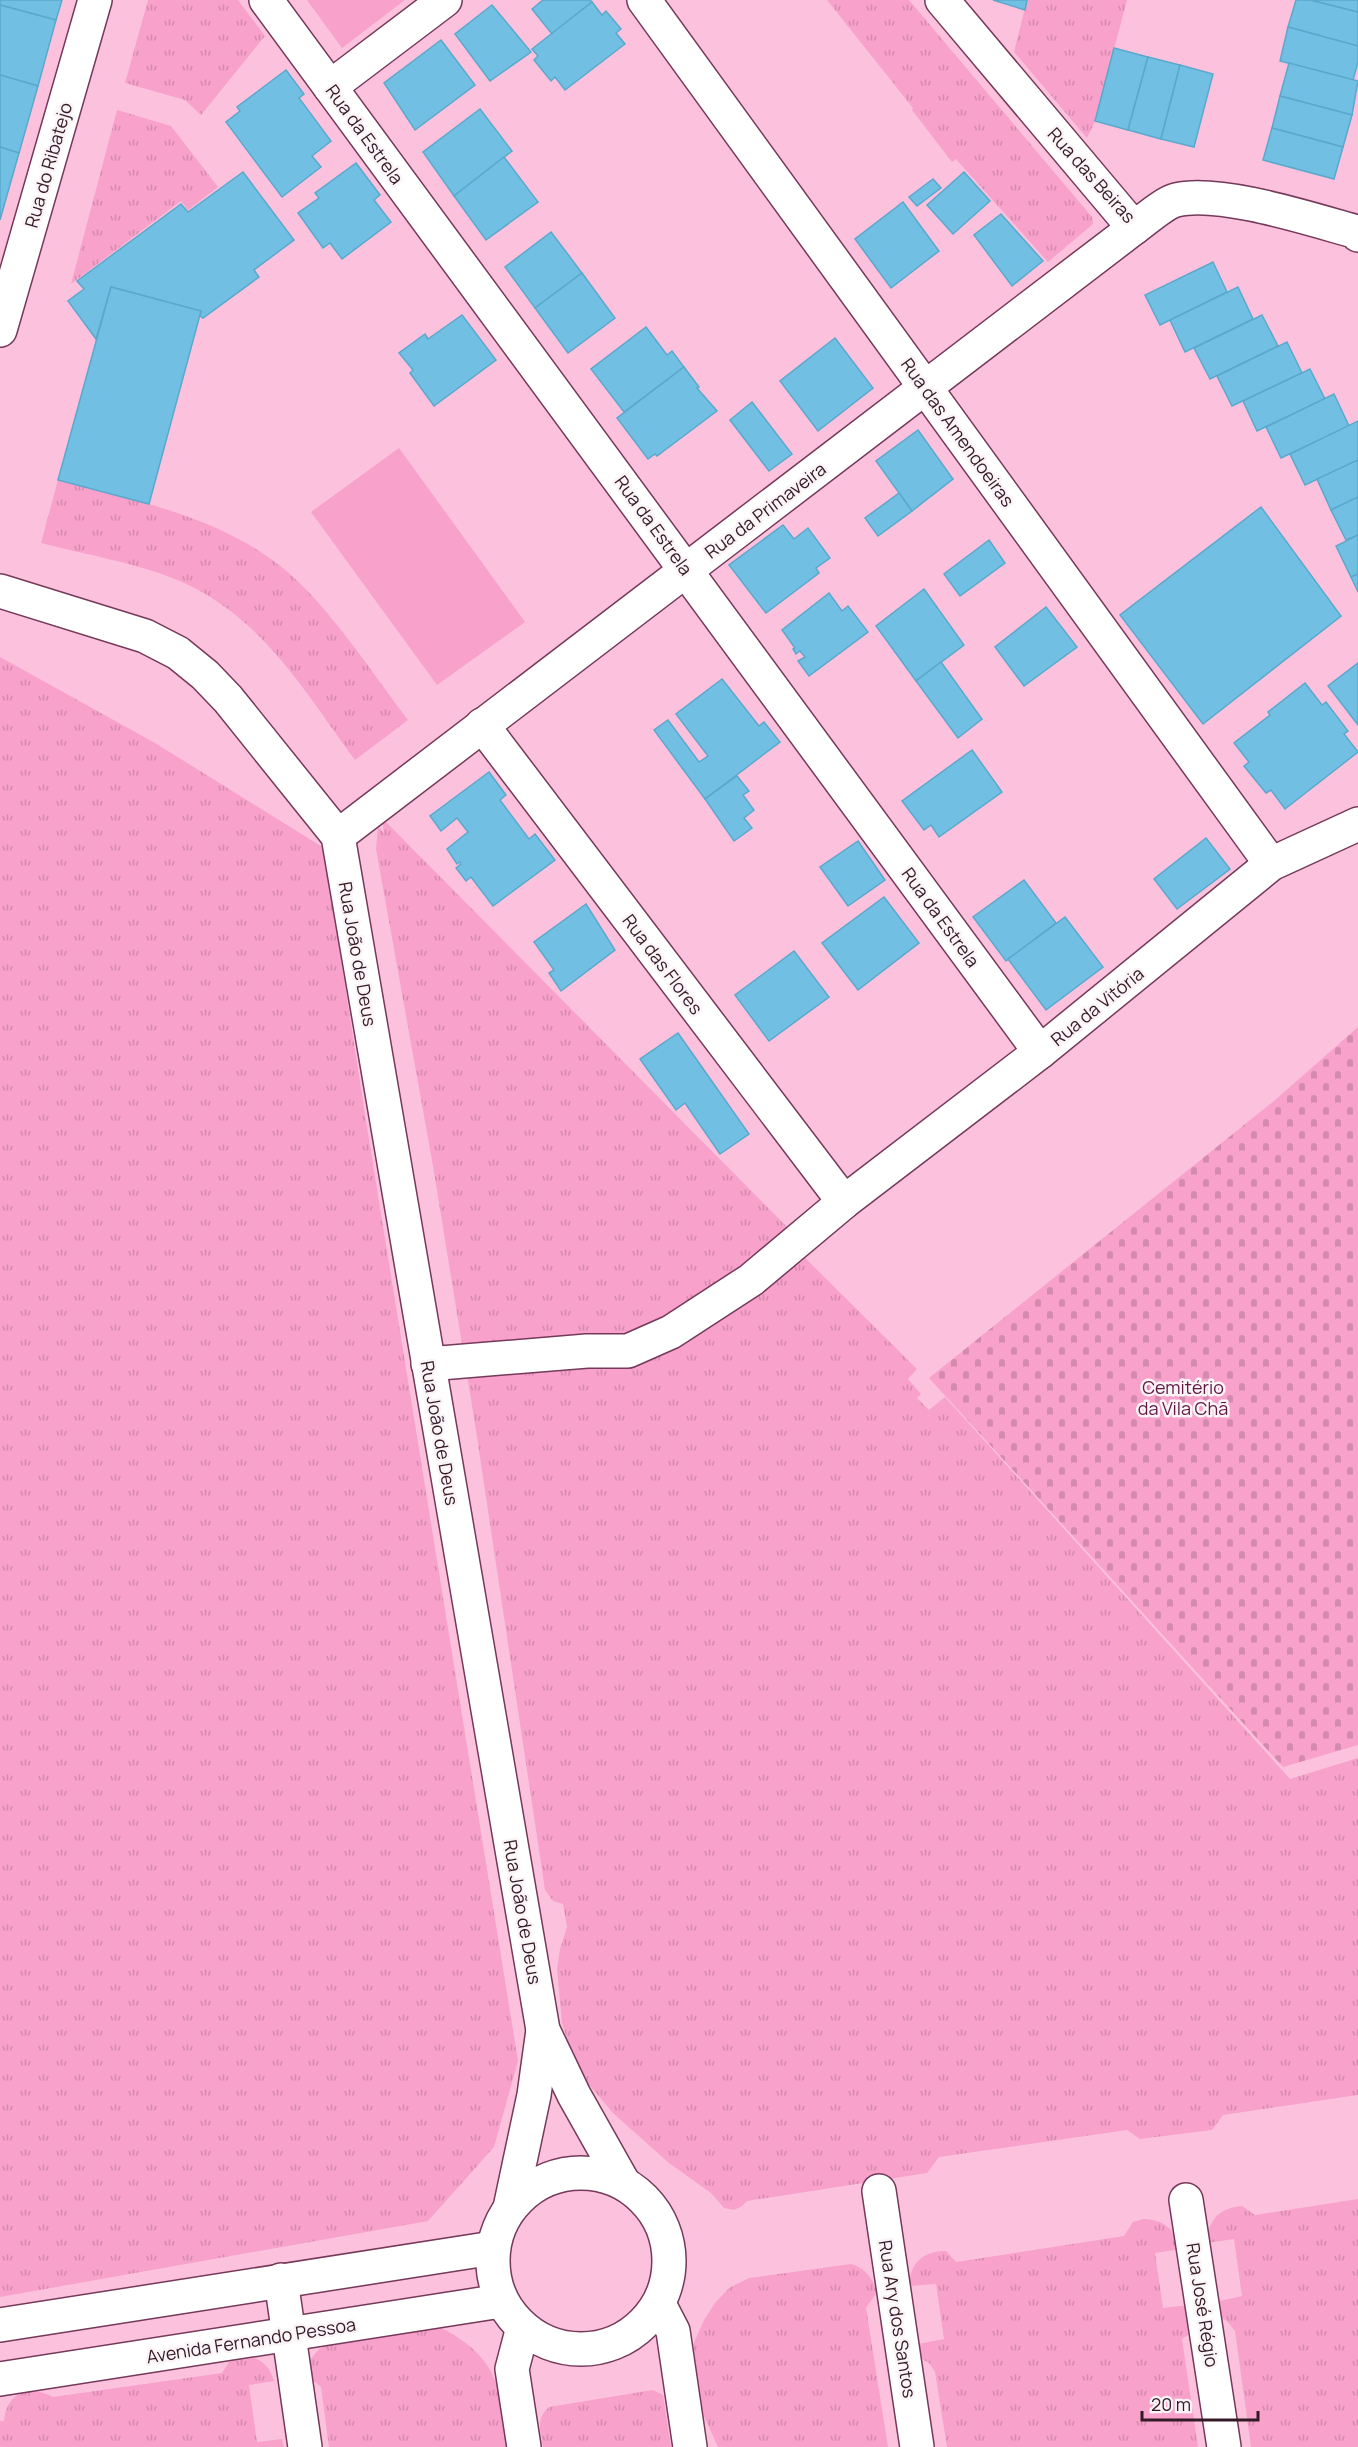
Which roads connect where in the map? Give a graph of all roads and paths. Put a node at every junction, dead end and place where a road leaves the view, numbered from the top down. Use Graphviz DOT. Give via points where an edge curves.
graph roads {
  1 [pos="95,0"];
  2 [pos="266,0"];
  3 [pos="445,0"];
  4 [pos="644,0"];
  5 [pos="942,0"];
  6 [pos="330,87"];
  7 [pos="1134,228"];
  8 [pos="1358,232"];
  9 [pos="0,330"];
  10 [pos="926,387"];
  11 [pos="687,570"];
  12 [pos="0,591"];
  13 [pos="482,725"];
  14 [pos="1358,824"];
  15 [pos="338,836"];
  16 [pos="1271,864"];
  17 [pos="1040,1052"];
  18 [pos="844,1202"];
  19 [pos="428,1364"];
  20 [pos="543,2030"];
  21 [pos="623,2182"];
  22 [pos="879,2191"];
  23 [pos="1186,2200"];
  24 [pos="510,2208"];
  25 [pos="493,2248"];
  26 [pos="281,2280"];
  27 [pos="501,2301"];
  28 [pos="659,2304"];
  29 [pos="0,2325"];
  30 [pos="522,2331"];
  31 [pos="288,2334"];
  32 [pos="0,2379"];
  33 [pos="305,2447"];
  34 [pos="524,2447"];
  35 [pos="690,2447"];
  36 [pos="917,2447"];
  37 [pos="1224,2447"];
  1 -- 9 [label="street, Rua do Ribatejo"];
  2 -- 6 [label="street, Rua da Estrela"];
  3 -- 6 [label="street"];
  4 -- 10 [label="street, Rua das Amendoeiras"];
  5 -- 7 [label="street, Rua das Beiras"];
  6 -- 11 [label="street, Rua da Estrela"];
  7 -- 8 [label="street, Rua das Beiras" via="1175,200 1208,199 1263,207"];
  7 -- 10 [label="street, Rua da Primaveira"];
  10 -- 11 [label="street, Rua da Primaveira"];
  10 -- 16 [label="street, Rua das Amendoeiras"];
  11 -- 13 [label="street, Rua da Primaveira"];
  11 -- 17 [label="street, Rua da Estrela"];
  12 -- 15 [label="street" via="145,636 178,653 228,699"];
  13 -- 15 [label="street, Rua da Primaveira"];
  13 -- 18 [label="street, Rua das Flores"];
  14 -- 16 [label="street, Rua da Vitória"];
  15 -- 19 [label="street, Rua João de Deus"];
  16 -- 17 [label="street, Rua da Vitória"];
  17 -- 18 [label="street, Rua da Vitória"];
  18 -- 19 [label="street, Rua da Vitória" via="751,1280 671,1332 628,1351"];
  19 -- 20 [label="street, Rua João de Deus"];
  20 -- 21 [label="street, Rua João de Deus"];
  20 -- 24 [label="street, Rua João de Deus"];
  21 -- 24 [label="street" via="591,2173 561,2175 531,2187"];
  21 -- 28 [label="street" via="650,2205 662,2223 670,2253 669,2277"];
  22 -- 36 [label="street, Rua Ary dos Santos"];
  23 -- 37 [label="street, Rua José Régio"];
  24 -- 25 [label="street"];
  25 -- 26 [label="street"];
  25 -- 27 [label="street" via="493,2275"];
  26 -- 29 [label="street"];
  26 -- 31 [label="street"];
  27 -- 30 [label="street"];
  27 -- 31 [label="street, Avenida Fernando Pessoa"];
  28 -- 30 [label="street" via="637,2331 598,2349 569,2349"];
  28 -- 35 [label="street" via="673,2331"];
  30 -- 34 [label="street" via="512,2368"];
  31 -- 32 [label="street, Avenida Fernando Pessoa"];
  31 -- 33 [label="street"];
}
